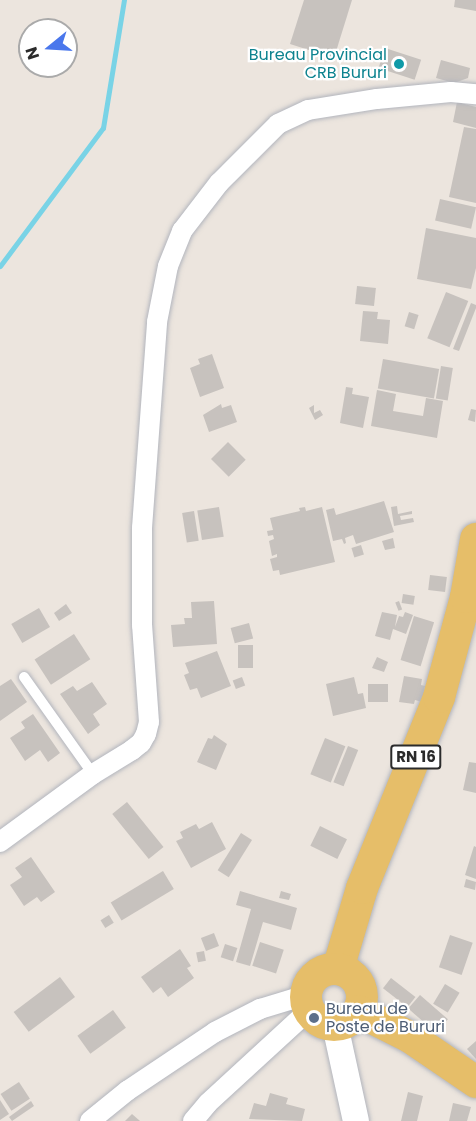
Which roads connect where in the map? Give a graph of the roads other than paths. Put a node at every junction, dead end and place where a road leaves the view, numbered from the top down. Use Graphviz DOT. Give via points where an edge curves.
graph roads {
  1 [pos="476,94"];
  2 [pos="476,539"];
  3 [pos="24,677"];
  4 [pos="93,774"];
  5 [pos="0,842"];
  6 [pos="338,969"];
  7 [pos="327,1010"];
  8 [pos="476,1082"];
  9 [pos="90,1121"];
  10 [pos="193,1121"];
  11 [pos="356,1121"];
  1 -- 4 [label="street" via="451,92 377,99 308,110 278,124 219,183 182,231 168,267 157,322 142,528 142,625 149,722 141,743"];
  2 -- 6 [label="main road, RN 16 / RN 16" via="466,597 439,697 362,888"];
  3 -- 4 [label="lane"];
  4 -- 5 [label="street"];
  6 -- 7 [label="main road" via="313,979"];
  6 -- 7 [label="main road" via="354,977 361,994"];
  7 -- 8 [label="main road" via="411,1037"];
  7 -- 9 [label="street" via="260,1009 215,1032"];
  7 -- 10 [label="street" via="208,1103"];
  7 -- 11 [label="street"];
}
